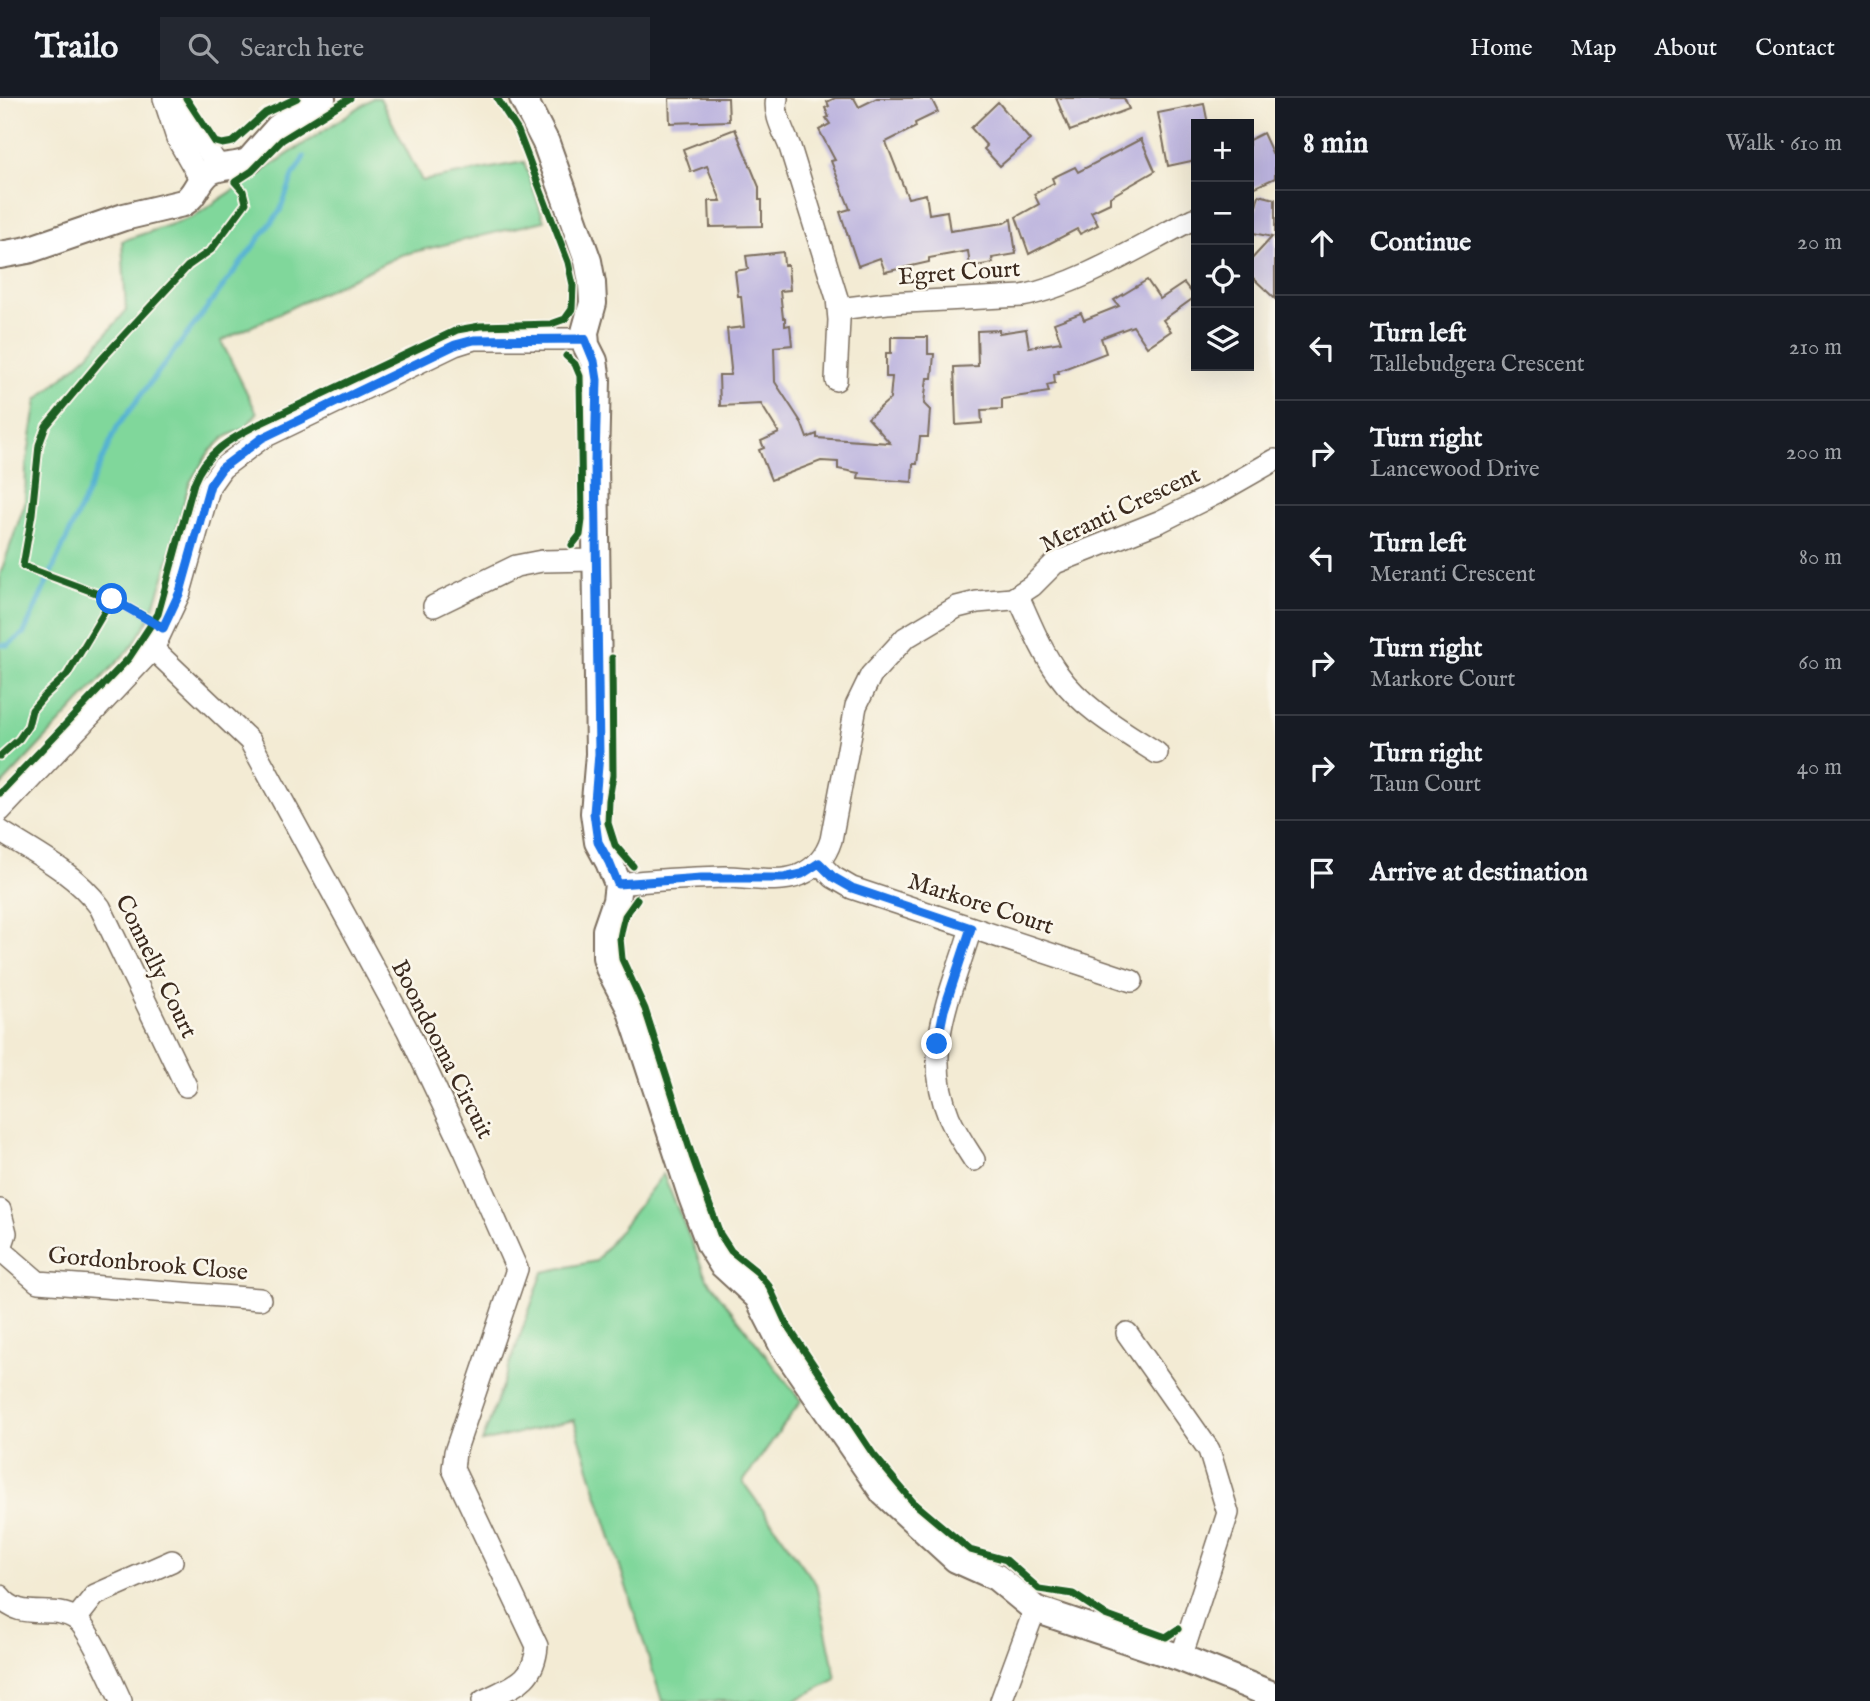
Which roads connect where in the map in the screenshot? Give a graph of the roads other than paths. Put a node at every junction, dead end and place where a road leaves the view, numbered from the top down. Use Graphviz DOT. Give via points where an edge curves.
graph roads {
  1 [pos="164,98"];
  2 [pos="173,98"];
  3 [pos="322,98"];
  4 [pos="523,98"];
  5 [pos="777,98"];
  6 [pos="207,168"];
  7 [pos="1191,220"];
  8 [pos="0,255"];
  9 [pos="839,309"];
  10 [pos="585,339"];
  11 [pos="836,380"];
  12 [pos="1273,467"];
  13 [pos="596,560"];
  14 [pos="1018,596"];
  15 [pos="434,606"];
  16 [pos="153,649"];
  17 [pos="1157,753"];
  18 [pos="0,811"];
  19 [pos="0,831"];
  20 [pos="819,863"];
  21 [pos="618,884"];
  22 [pos="971,928"];
  23 [pos="1132,981"];
  24 [pos="187,1086"];
  25 [pos="974,1160"];
  26 [pos="0,1210"];
  27 [pos="0,1250"];
  28 [pos="260,1299"];
  29 [pos="1127,1333"];
  30 [pos="172,1561"];
  31 [pos="0,1596"];
  32 [pos="1035,1609"];
  33 [pos="76,1619"];
  34 [pos="1181,1658"];
  35 [pos="1275,1696"];
  36 [pos="121,1701"];
  37 [pos="483,1701"];
  38 [pos="1001,1701"];
  1 -- 6 [label="street" via="177,138"];
  2 -- 6 [label="street"];
  3 -- 6 [label="street" via="278,128 248,161"];
  4 -- 10 [label="street" via="546,143 591,272 593,303"];
  5 -- 9 [label="street" via="781,126"];
  6 -- 8 [label="street" via="191,199 183,203"];
  7 -- 9 [label="street, Egret Court" via="1043,292"];
  9 -- 11 [label="street"];
  10 -- 13 [label="street" via="597,380"];
  10 -- 16 [label="street" via="474,340 455,345 240,453 210,485 180,592"];
  12 -- 14 [label="street, Meranti Crescent" via="1161,521 1055,563"];
  13 -- 15 [label="street" via="516,566"];
  13 -- 21 [label="street" via="599,754 594,813 598,842"];
  14 -- 17 [label="street" via="1048,657 1069,687"];
  14 -- 20 [label="street" via="957,607 914,631 881,662 856,706 831,840"];
  16 -- 18 [label="street"];
  16 -- 37 [label="street, Boondooma Circuit" via="250,741 408,1031 517,1269 453,1469 537,1646 536,1663 524,1680"];
  19 -- 24 [label="street, Connelly Court" via="75,879 94,898"];
  20 -- 21 [label="street" via="784,878"];
  20 -- 22 [label="street, Markore Court" via="852,888"];
  21 -- 32 [label="street" via="606,930 609,968 630,1008 715,1254 758,1297 784,1348 884,1493 956,1559 996,1577"];
  22 -- 23 [label="street, Markore Court"];
  22 -- 25 [label="street" via="944,1010 937,1059 949,1117"];
  26 -- 27 [label="street" via="6,1233"];
  27 -- 28 [label="street, Gordonbrook Close" via="38,1282"];
  29 -- 34 [label="street" via="1209,1450 1228,1513"];
  30 -- 33 [label="street" via="95,1595"];
  31 -- 33 [label="street" via="7,1605 21,1610"];
  32 -- 34 [label="street"];
  32 -- 38 [label="street"];
  33 -- 36 [label="street"];
  34 -- 35 [label="street"];
}
